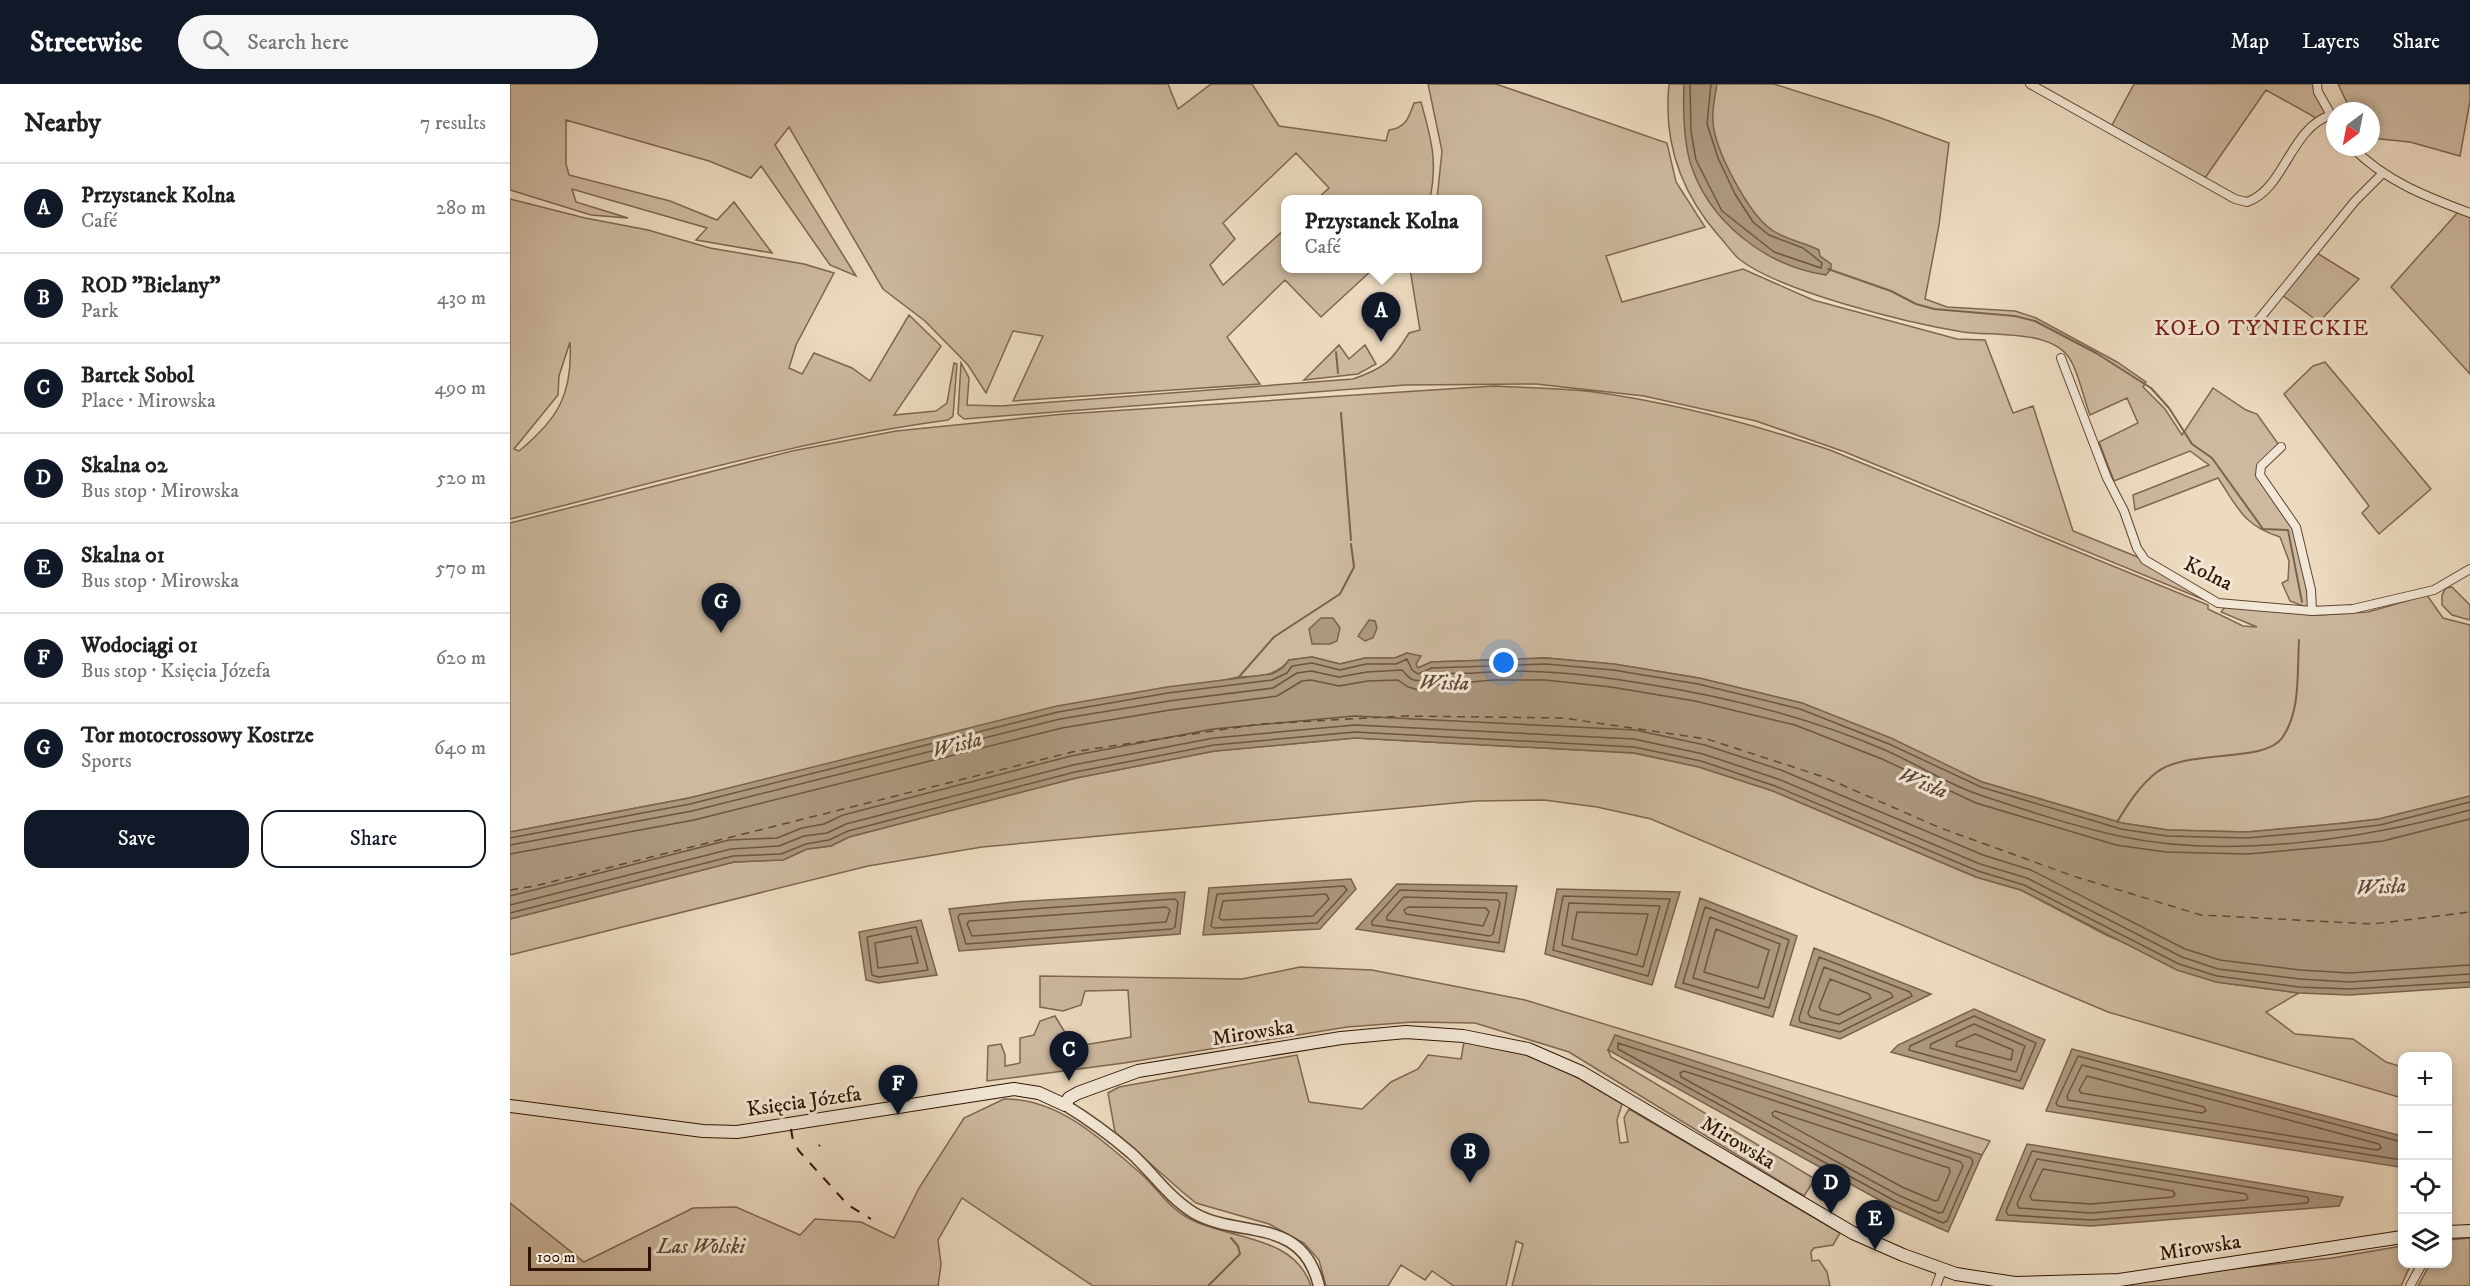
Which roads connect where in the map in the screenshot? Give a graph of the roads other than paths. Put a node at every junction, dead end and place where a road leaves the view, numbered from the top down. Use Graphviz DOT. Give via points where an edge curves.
graph roads {
  1 [pos="2030,84"];
  2 [pos="2317,84"];
  3 [pos="2326,106"];
  4 [pos="2326,118"];
  5 [pos="2363,156"];
  6 [pos="2383,173"];
  7 [pos="2470,213"];
  8 [pos="2252,328"];
  9 [pos="2061,358"];
  10 [pos="2281,447"];
  11 [pos="2470,569"];
  12 [pos="2312,611"];
  13 [pos="1065,1105"];
  14 [pos="510,1106"];
  15 [pos="2470,1231"];
  16 [pos="2452,1232"];
  17 [pos="2398,1238"];
  18 [pos="2420,1268"];
  19 [pos="1942,1270"];
  20 [pos="1319,1286"];
  21 [pos="1936,1286"];
  22 [pos="2410,1286"];
  1 -- 4 [label="street" via="2235,199 2247,202 2263,194 2308,130 2319,119"];
  2 -- 3 [label="street"];
  5 -- 6 [label="street"];
  6 -- 7 [label="street" via="2403,186"];
  6 -- 8 [label="street" via="2355,201"];
  9 -- 12 [label="street, Kolna" via="2107,478 2145,560 2218,603"];
  10 -- 12 [label="street" via="2261,466 2260,480 2296,527 2312,590"];
  11 -- 12 [label="street, Kolna" via="2424,592 2353,609"];
  13 -- 14 [label="main road, Księcia Józefa" via="1039,1093 1005,1090 723,1133"];
  13 -- 19 [label="main road, Mirowska" via="1078,1093 1137,1071 1341,1038 1428,1032 1500,1042 1581,1072 1853,1233"];
  13 -- 20 [label="street, Księcia Józefa" via="1131,1154 1193,1212 1223,1224 1273,1233 1293,1244 1308,1260"];
  15 -- 16 [label="main road"];
  17 -- 19 [label="main road, Mirowska" via="2108,1280 2015,1283"];
  18 -- 22 [label="street"];
  19 -- 21 [label="street"];
}
